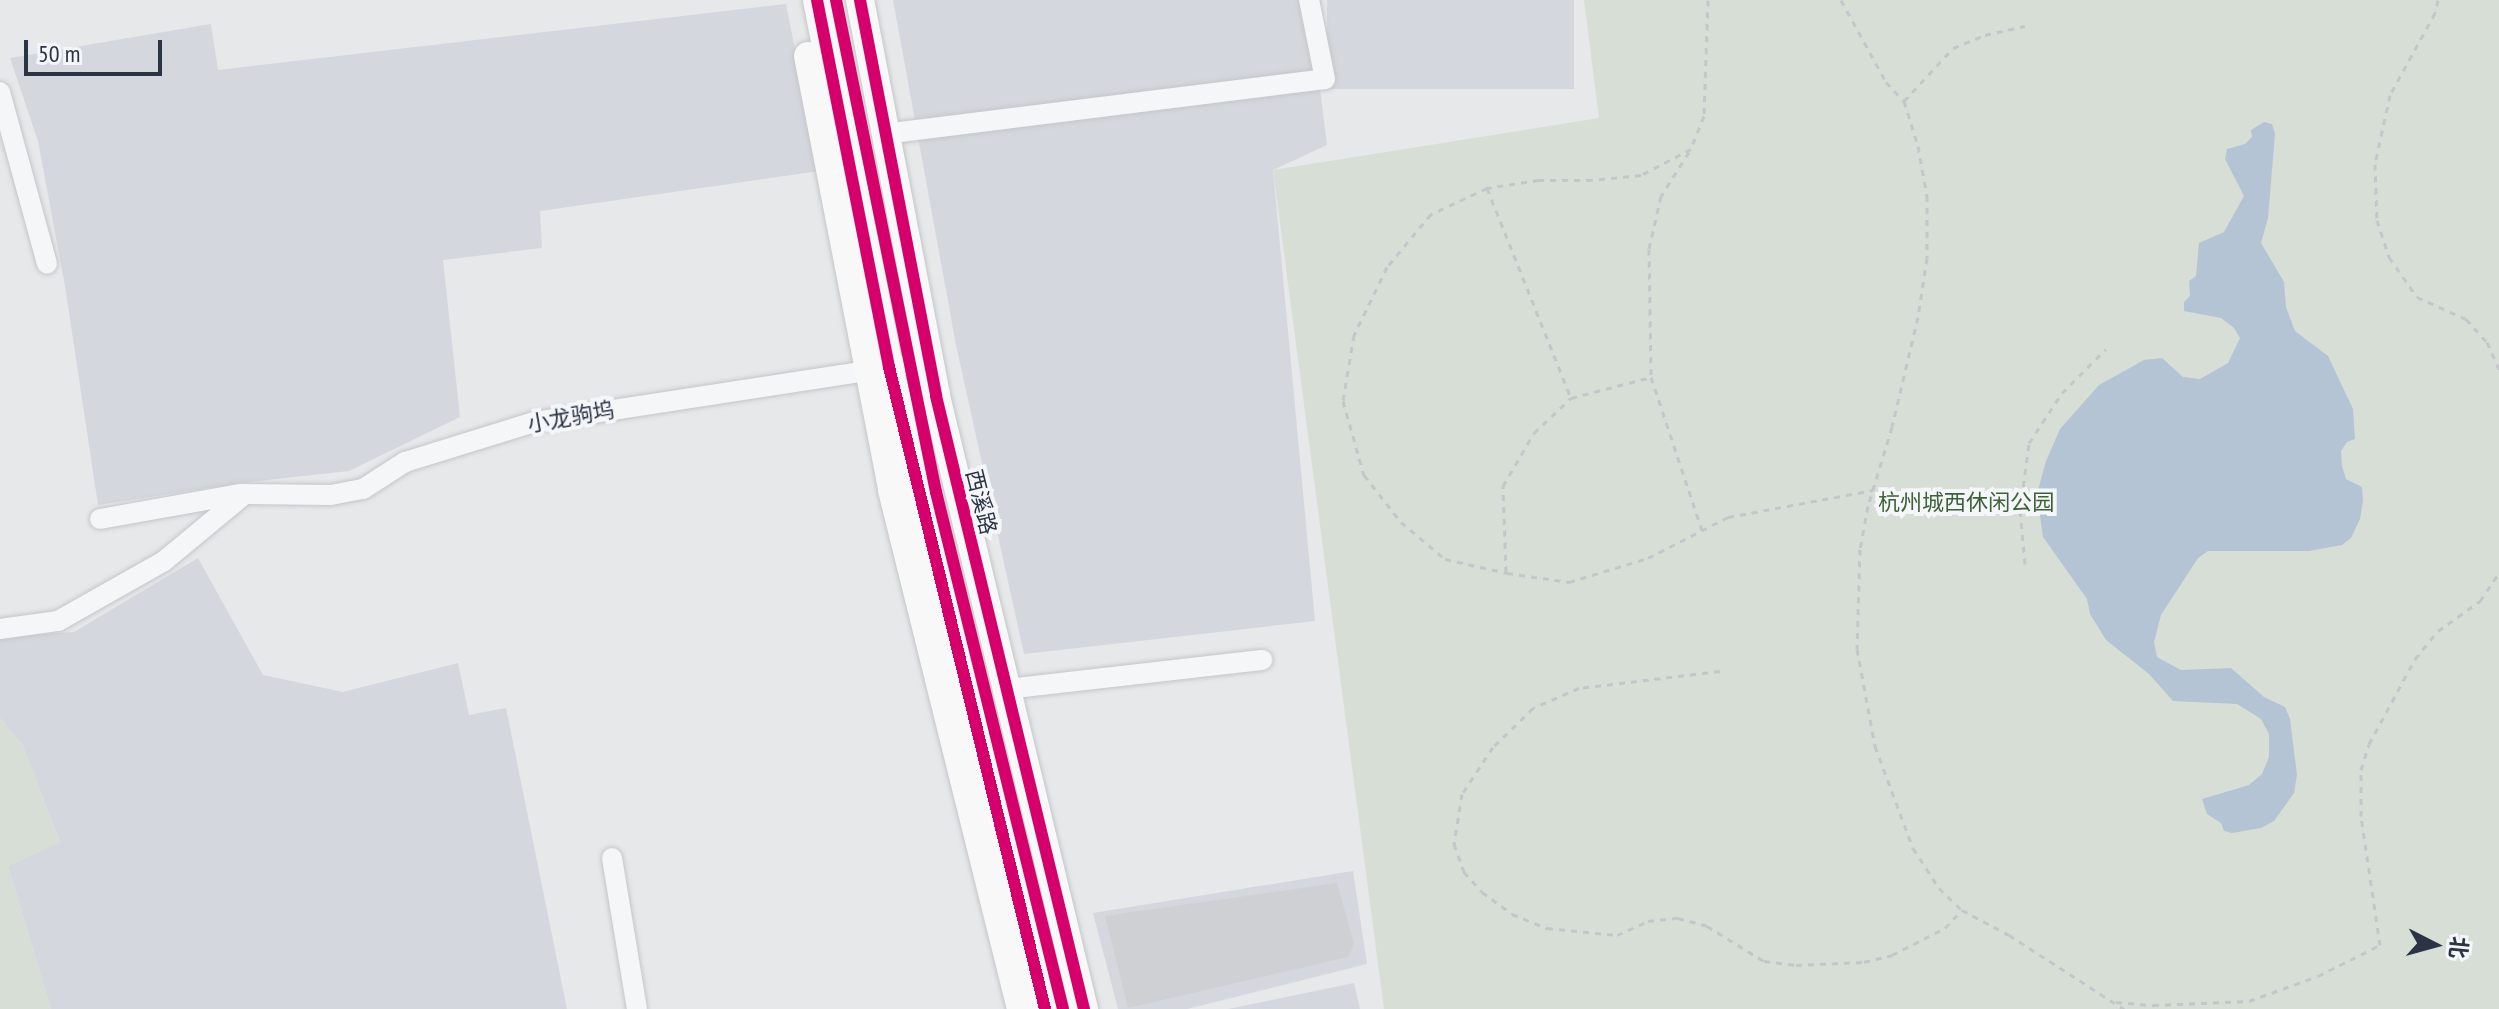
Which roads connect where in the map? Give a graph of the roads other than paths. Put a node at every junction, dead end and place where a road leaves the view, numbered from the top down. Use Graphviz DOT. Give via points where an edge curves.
graph roads {
  1 [pos="798,0"];
  2 [pos="817,0"];
  3 [pos="836,0"];
  4 [pos="860,0"];
  5 [pos="1309,0"];
  6 [pos="0,92"];
  7 [pos="884,134"];
  8 [pos="47,264"];
  9 [pos="888,367"];
  10 [pos="245,494"];
  11 [pos="100,519"];
  12 [pos="0,629"];
  13 [pos="1262,660"];
  14 [pos="1007,689"];
  15 [pos="612,858"];
  16 [pos="637,1009"];
  17 [pos="1021,1009"];
  18 [pos="1045,1009"];
  19 [pos="1063,1009"];
  20 [pos="1084,1009"];
  1 -- 9 [label="street, 西溪路"];
  2 -- 9 [label="street, 西溪路"];
  3 -- 9 [label="street, 西溪路"];
  4 -- 7 [label="street, 西溪路"];
  5 -- 7 [label="street" via="1325,79"];
  6 -- 8 [label="street"];
  7 -- 14 [label="street, 西溪路" via="936,396"];
  9 -- 10 [label="street, 小龙驹坞" via="534,422 405,462 363,489 331,495"];
  9 -- 17 [label="street, 西溪路" via="895,505"];
  9 -- 18 [label="street, 西溪路"];
  9 -- 19 [label="street, 西溪路"];
  10 -- 11 [label="street, 小龙驹坞"];
  10 -- 12 [label="street" via="164,561 58,621"];
  13 -- 14 [label="street"];
  14 -- 20 [label="street, 西溪路"];
  15 -- 16 [label="street"];
}
